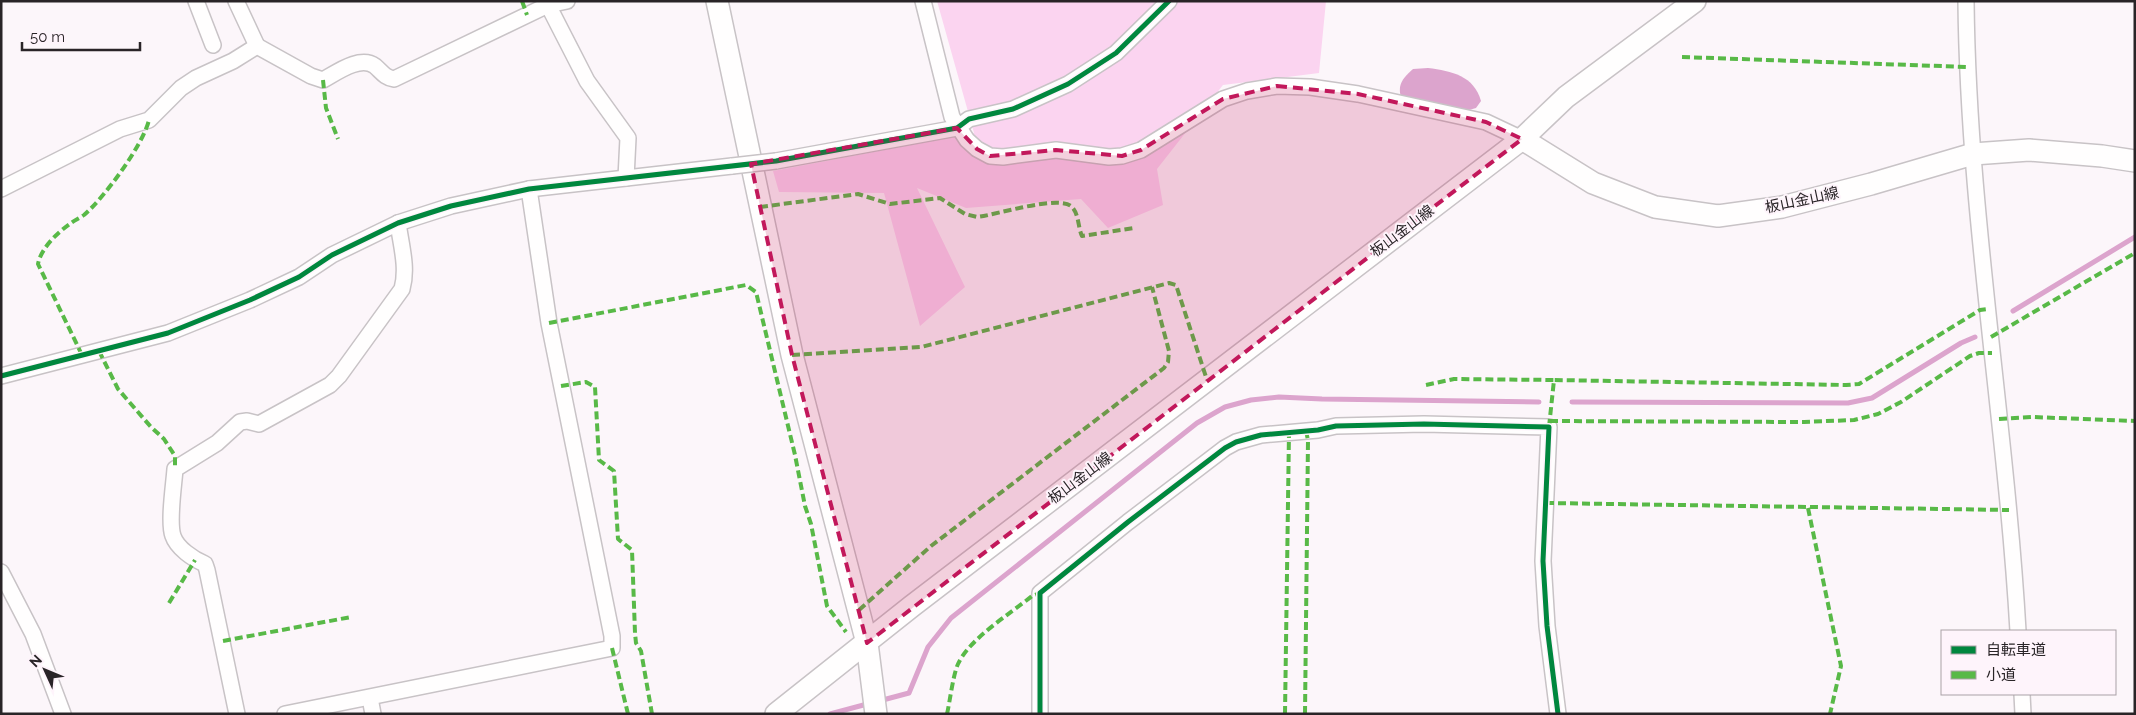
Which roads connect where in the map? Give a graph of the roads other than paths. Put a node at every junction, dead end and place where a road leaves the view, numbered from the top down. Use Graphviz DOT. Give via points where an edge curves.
graph roads {
  1 [pos="196,1"];
  2 [pos="236,1"];
  3 [pos="567,1"];
  4 [pos="717,1"];
  5 [pos="922,1"];
  6 [pos="1169,1"];
  7 [pos="1695,1"];
  8 [pos="1966,1"];
  9 [pos="547,3"];
  10 [pos="213,45"];
  11 [pos="257,46"];
  12 [pos="958,128"];
  13 [pos="1522,139"];
  14 [pos="1973,154"];
  15 [pos="2135,162"];
  16 [pos="626,178"];
  17 [pos="1,189"];
  18 [pos="529,189"];
  19 [pos="398,223"];
  20 [pos="1,376"];
  21 [pos="1,572"];
  22 [pos="2018,630"];
  23 [pos="867,643"];
  24 [pos="2022,695"];
  25 [pos="370,698"];
  26 [pos="63,714"];
  27 [pos="237,714"];
  28 [pos="285,714"];
  29 [pos="373,714"];
  30 [pos="776,714"];
  31 [pos="876,714"];
  32 [pos="1040,714"];
  33 [pos="1558,714"];
  34 [pos="2023,714"];
  1 -- 10 [label="street"];
  2 -- 11 [label="street"];
  3 -- 9 [label="street"];
  4 -- 23 [label="main road" via="792,355"];
  5 -- 12 [label="street" via="945,93"];
  6 -- 12 [label="street" via="1116,52 1068,84 1013,109 970,119"];
  7 -- 13 [label="main road" via="1566,97"];
  8 -- 14 [label="street"];
  9 -- 11 [label="street" via="394,79 385,77 365,62 356,63 323,80"];
  9 -- 16 [label="street" via="587,81 628,138"];
  11 -- 17 [label="street" via="181,88 149,120 120,129"];
  12 -- 13 [label="street" via="977,149 990,156 1003,158 1056,150 1122,156 1141,150 1223,100 1246,91 1277,86 1358,94 1486,122"];
  12 -- 16 [label="street, bridge" via="776,161"];
  13 -- 14 [label="main road, 板山金山線" via="1602,186 1655,207 1718,216 1782,207"];
  13 -- 23 [label="main road, 板山金山線"];
  14 -- 15 [label="main road, 板山金山線" via="2029,150"];
  14 -- 22 [label="street" via="1973,181 2014,563"];
  16 -- 18 [label="street"];
  18 -- 19 [label="street" via="451,206"];
  18 -- 25 [label="street" via="549,323 612,648"];
  19 -- 20 [label="street" via="332,255 299,277 168,333"];
  19 -- 27 [label="street" via="404,263 402,289 340,376 330,385 259,424 240,422 218,443 176,469 172,535 195,560 205,564"];
  21 -- 26 [label="street" via="33,634"];
  23 -- 30 [label="main road, 板山金山線"];
  23 -- 31 [label="main road"];
  24 -- 34 [label="street"];
  25 -- 28 [label="street"];
  25 -- 29 [label="street"];
  32 -- 33 [label="street" via="1040,593 1211,459 1236,442 1261,435 1336,426 1424,424 1549,427 1543,561"];
}
